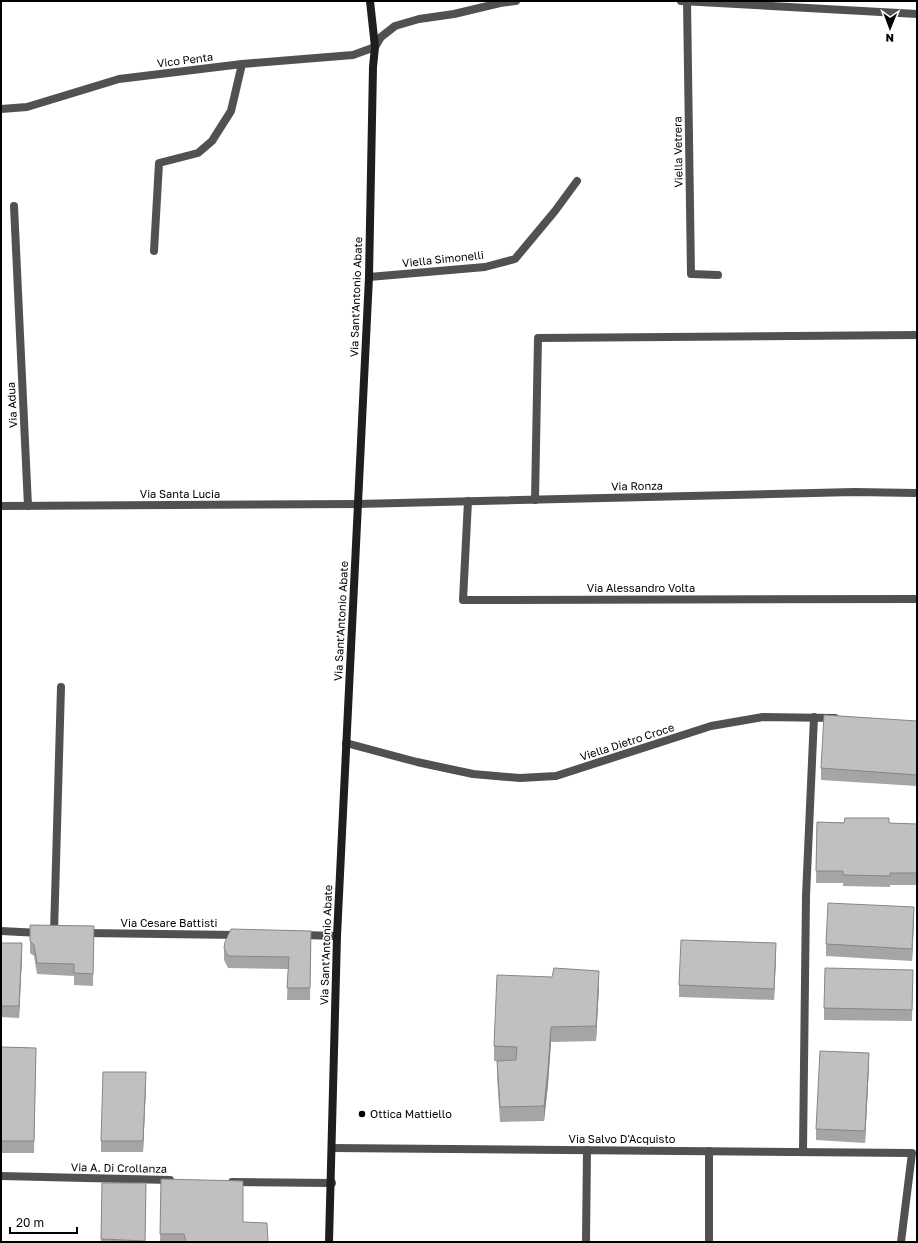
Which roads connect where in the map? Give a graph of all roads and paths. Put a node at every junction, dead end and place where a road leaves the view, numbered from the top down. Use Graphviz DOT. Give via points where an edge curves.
graph roads {
  1 [pos="370,1"];
  2 [pos="516,1"];
  3 [pos="684,1"];
  4 [pos="917,14"];
  5 [pos="375,47"];
  6 [pos="242,64"];
  7 [pos="1,109"];
  8 [pos="577,181"];
  9 [pos="14,206"];
  10 [pos="154,251"];
  11 [pos="718,274"];
  12 [pos="369,277"];
  13 [pos="917,336"];
  14 [pos="917,493"];
  15 [pos="535,500"];
  16 [pos="468,501"];
  17 [pos="358,504"];
  18 [pos="1,506"];
  19 [pos="28,506"];
  20 [pos="917,599"];
  21 [pos="61,687"];
  22 [pos="814,717"];
  23 [pos="846,719"];
  24 [pos="346,743"];
  25 [pos="1,931"];
  26 [pos="78,933"];
  27 [pos="243,935"];
  28 [pos="290,935"];
  29 [pos="337,936"];
  30 [pos="332,1148"];
  31 [pos="588,1150"];
  32 [pos="709,1151"];
  33 [pos="803,1151"];
  34 [pos="1,1176"];
  35 [pos="182,1180"];
  36 [pos="221,1181"];
  37 [pos="332,1183"];
  38 [pos="330,1242"];
  39 [pos="586,1242"];
  40 [pos="709,1242"];
  41 [pos="901,1242"];
  1 -- 5 [label="street, Via Sant'Antonio Abate"];
  2 -- 5 [label="street" via="395,26 381,37"];
  3 -- 4 [label="street"];
  3 -- 11 [label="street, Viella Vetrera" via="691,274"];
  5 -- 6 [label="street, Vico Penta" via="353,55"];
  5 -- 12 [label="street, Via Sant'Antonio Abate"];
  6 -- 7 [label="street, Vico Penta" via="119,79 27,107"];
  6 -- 10 [label="street" via="231,111 212,141 198,153 159,163"];
  8 -- 12 [label="street, Viella Simonelli" via="515,259 485,268"];
  9 -- 19 [label="street, Via Adua"];
  12 -- 17 [label="street, Via Sant'Antonio Abate"];
  13 -- 15 [label="street" via="538,338"];
  14 -- 15 [label="street, Via Ronza" via="854,492"];
  15 -- 16 [label="street, Via Ronza"];
  16 -- 17 [label="street, Via Ronza"];
  16 -- 20 [label="street, Via Alessandro Volta" via="464,600"];
  17 -- 19 [label="street, Via Santa Lucia"];
  17 -- 24 [label="street, Via Sant'Antonio Abate"];
  18 -- 19 [label="street, Via Santa Lucia"];
  21 -- 25 [label="street" via="58,933"];
  22 -- 23 [label="street, Viella Dietro Croce"];
  22 -- 24 [label="street, Viella Dietro Croce" via="763,717 711,726 556,776 520,778 474,774"];
  22 -- 33 [label="street" via="806,896"];
  24 -- 29 [label="street, Via Sant'Antonio Abate"];
  26 -- 27 [label="street, Via Cesare Battisti"];
  28 -- 29 [label="street"];
  29 -- 30 [label="street, Via Sant'Antonio Abate"];
  30 -- 31 [label="street, Via Salvo D'Acquisto"];
  30 -- 37 [label="street, Via Sant'Antonio Abate"];
  31 -- 32 [label="street, Via Salvo D'Acquisto"];
  31 -- 39 [label="street"];
  32 -- 33 [label="street, Via Salvo D'Acquisto"];
  32 -- 40 [label="street"];
  33 -- 41 [label="street, Via Salvo D'Acquisto" via="912,1153"];
  34 -- 35 [label="street, Via A. Di Crollanza"];
  36 -- 37 [label="street"];
  37 -- 38 [label="street, Via Sant'Antonio Abate"];
}
